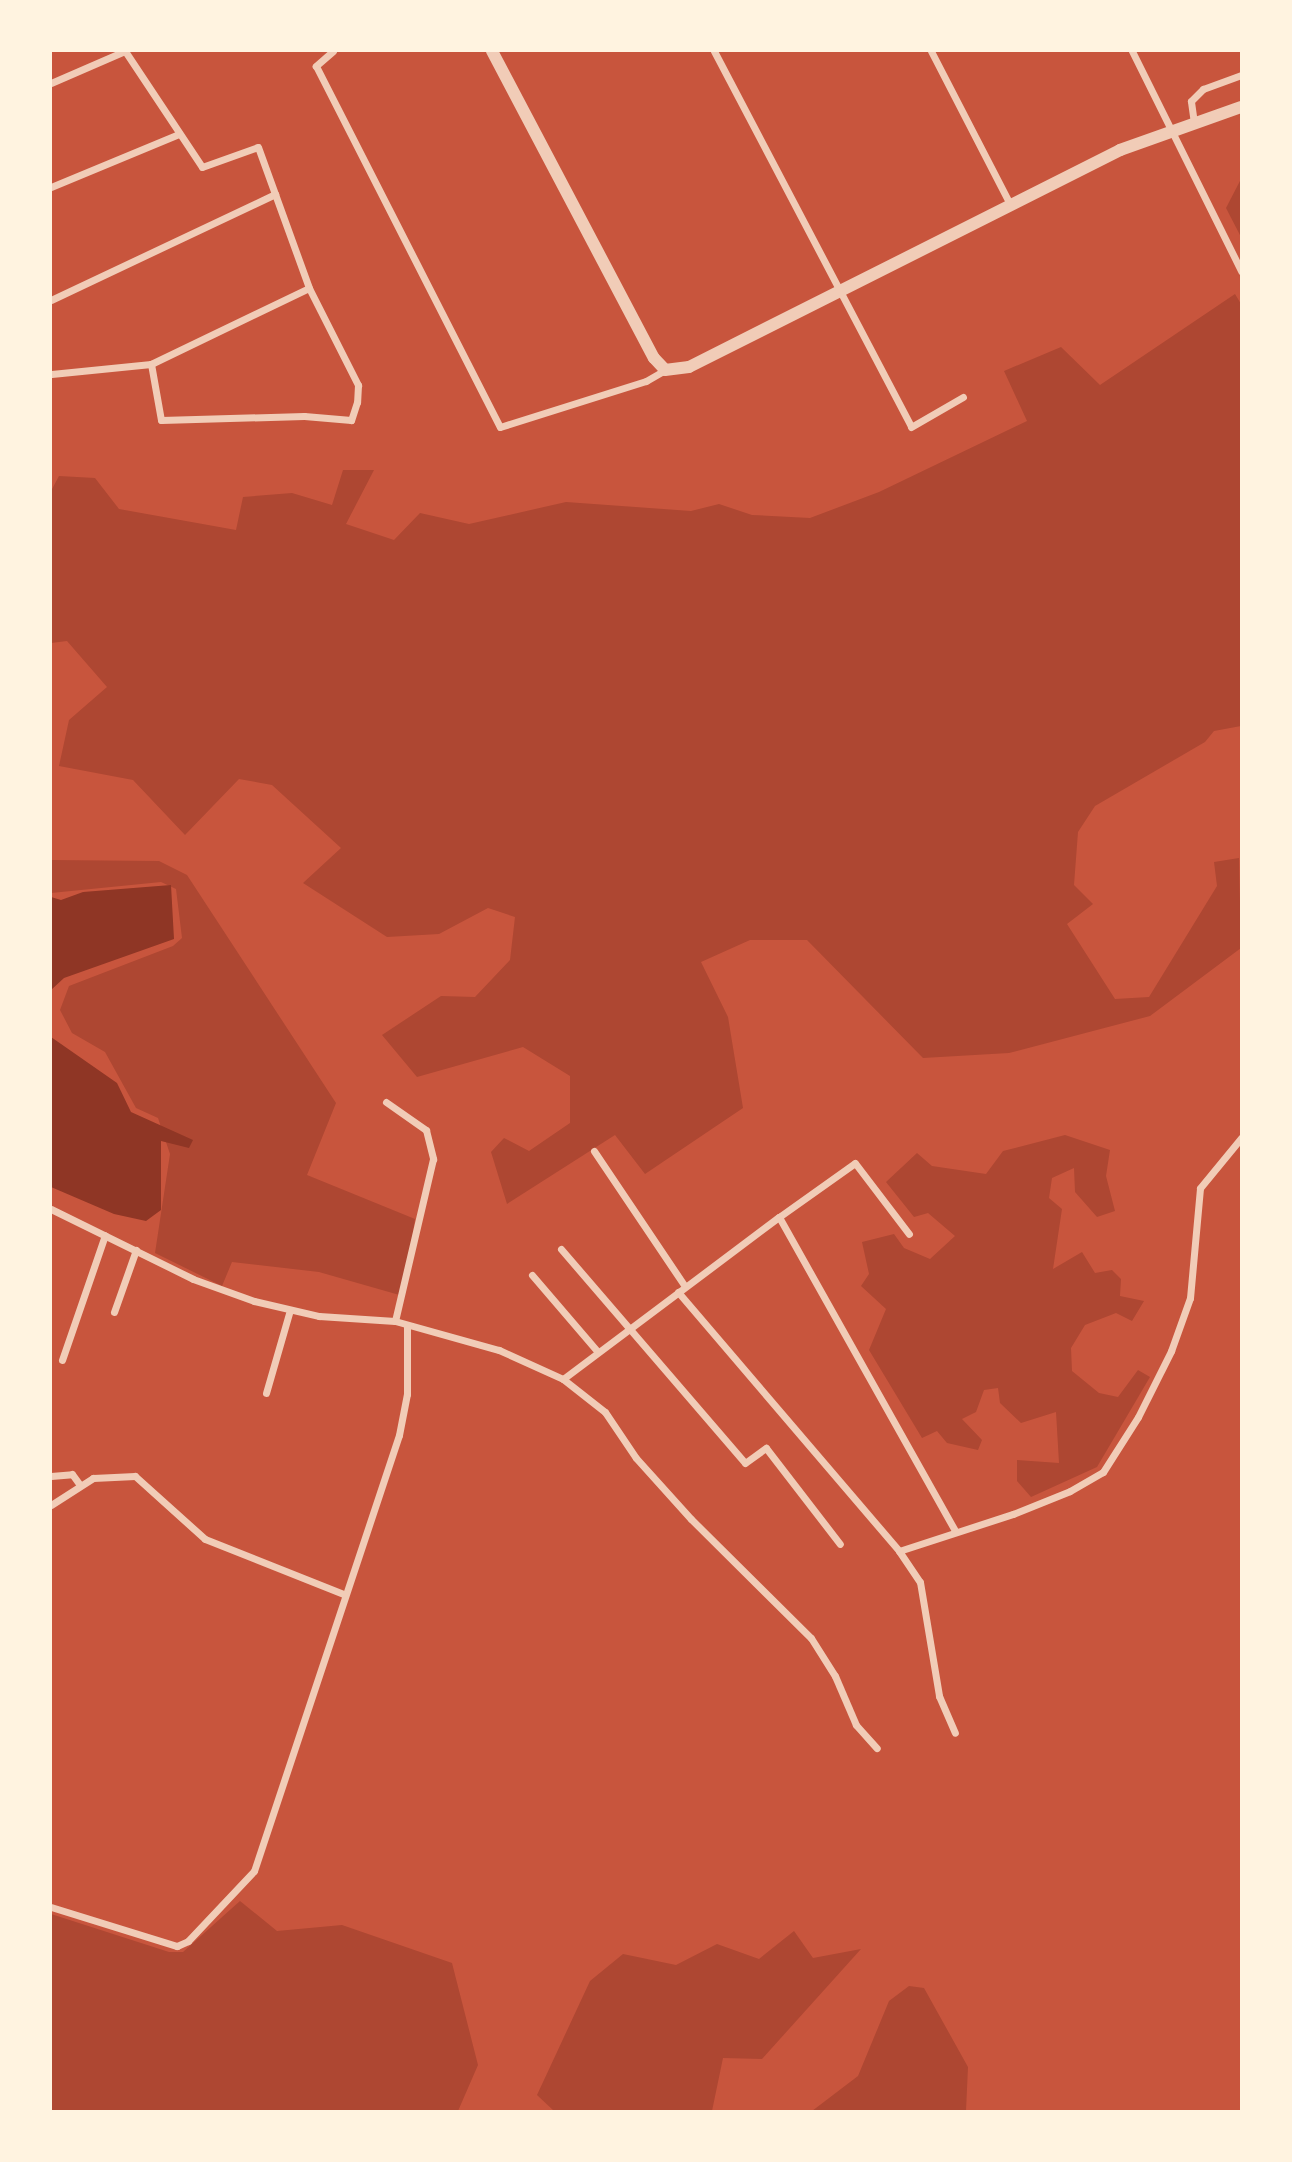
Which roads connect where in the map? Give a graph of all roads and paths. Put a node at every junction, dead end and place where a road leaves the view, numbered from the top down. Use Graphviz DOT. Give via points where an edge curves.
graph roads {
  1 [pos="333,51"];
  2 [pos="492,51"];
  3 [pos="714,51"];
  4 [pos="931,51"];
  5 [pos="1132,51"];
  6 [pos="1241,75"];
  7 [pos="51,83"];
  8 [pos="1241,107"];
  9 [pos="1194,122"];
  10 [pos="1173,132"];
  11 [pos="179,134"];
  12 [pos="51,187"];
  13 [pos="275,194"];
  14 [pos="1010,204"];
  15 [pos="1241,271"];
  16 [pos="309,288"];
  17 [pos="838,291"];
  18 [pos="51,300"];
  19 [pos="151,364"];
  20 [pos="665,370"];
  21 [pos="51,374"];
  22 [pos="963,397"];
  23 [pos="386,1102"];
  24 [pos="1241,1138"];
  25 [pos="594,1151"];
  26 [pos="51,1211"];
  27 [pos="779,1217"];
  28 [pos="909,1234"];
  29 [pos="105,1235"];
  30 [pos="136,1250"];
  31 [pos="561,1250"];
  32 [pos="532,1275"];
  33 [pos="684,1284"];
  34 [pos="678,1292"];
  35 [pos="290,1310"];
  36 [pos="114,1312"];
  37 [pos="395,1321"];
  38 [pos="407,1326"];
  39 [pos="628,1329"];
  40 [pos="598,1352"];
  41 [pos="62,1360"];
  42 [pos="563,1379"];
  43 [pos="266,1393"];
  44 [pos="51,1476"];
  45 [pos="80,1485"];
  46 [pos="51,1504"];
  47 [pos="956,1532"];
  48 [pos="840,1544"];
  49 [pos="899,1552"];
  50 [pos="343,1594"];
  51 [pos="955,1733"];
  52 [pos="877,1748"];
  53 [pos="51,1907"];
  1 -- 20 [label="street" via="316,66 500,427 646,382"];
  2 -- 20 [label="street" via="654,358"];
  3 -- 17 [label="street"];
  4 -- 14 [label="street"];
  5 -- 10 [label="street"];
  6 -- 9 [label="street" via="1203,89 1191,101"];
  7 -- 11 [label="street" via="125,51"];
  8 -- 9 [label="street"];
  9 -- 10 [label="street"];
  10 -- 14 [label="street" via="1120,150"];
  10 -- 15 [label="street"];
  11 -- 12 [label="street"];
  11 -- 13 [label="street" via="202,167 258,146"];
  13 -- 16 [label="street"];
  13 -- 18 [label="street"];
  14 -- 17 [label="street"];
  16 -- 19 [label="street"];
  16 -- 19 [label="street" via="358,385 351,420 304,415 161,419"];
  17 -- 20 [label="street" via="689,368"];
  17 -- 22 [label="street" via="911,426"];
  19 -- 21 [label="street"];
  23 -- 37 [label="street" via="426,1130 433,1159"];
  24 -- 47 [label="street" via="1200,1188 1190,1297 1171,1351 1103,1472 1070,1491"];
  25 -- 33 [label="street"];
  26 -- 29 [label="street"];
  27 -- 28 [label="street" via="855,1163"];
  27 -- 33 [label="street"];
  27 -- 47 [label="street"];
  29 -- 30 [label="street"];
  29 -- 41 [label="street"];
  30 -- 35 [label="street" via="193,1279"];
  30 -- 36 [label="street"];
  31 -- 39 [label="street"];
  32 -- 40 [label="street"];
  33 -- 34 [label="street"];
  34 -- 39 [label="street"];
  34 -- 49 [label="street"];
  35 -- 37 [label="street"];
  35 -- 43 [label="street"];
  37 -- 38 [label="street"];
  38 -- 42 [label="street" via="499,1350"];
  38 -- 50 [label="street" via="407,1394 399,1435"];
  39 -- 40 [label="street"];
  39 -- 48 [label="street" via="745,1463 766,1448"];
  40 -- 42 [label="street"];
  42 -- 52 [label="street" via="605,1412 636,1458 691,1519 811,1638 835,1676 856,1725"];
  44 -- 45 [label="street" via="72,1474"];
  45 -- 46 [label="street"];
  45 -- 50 [label="street" via="93,1478 135,1476 205,1539"];
  47 -- 49 [label="street"];
  49 -- 51 [label="street" via="920,1582 939,1696"];
  50 -- 53 [label="street" via="254,1871 188,1941 177,1946"];
}
